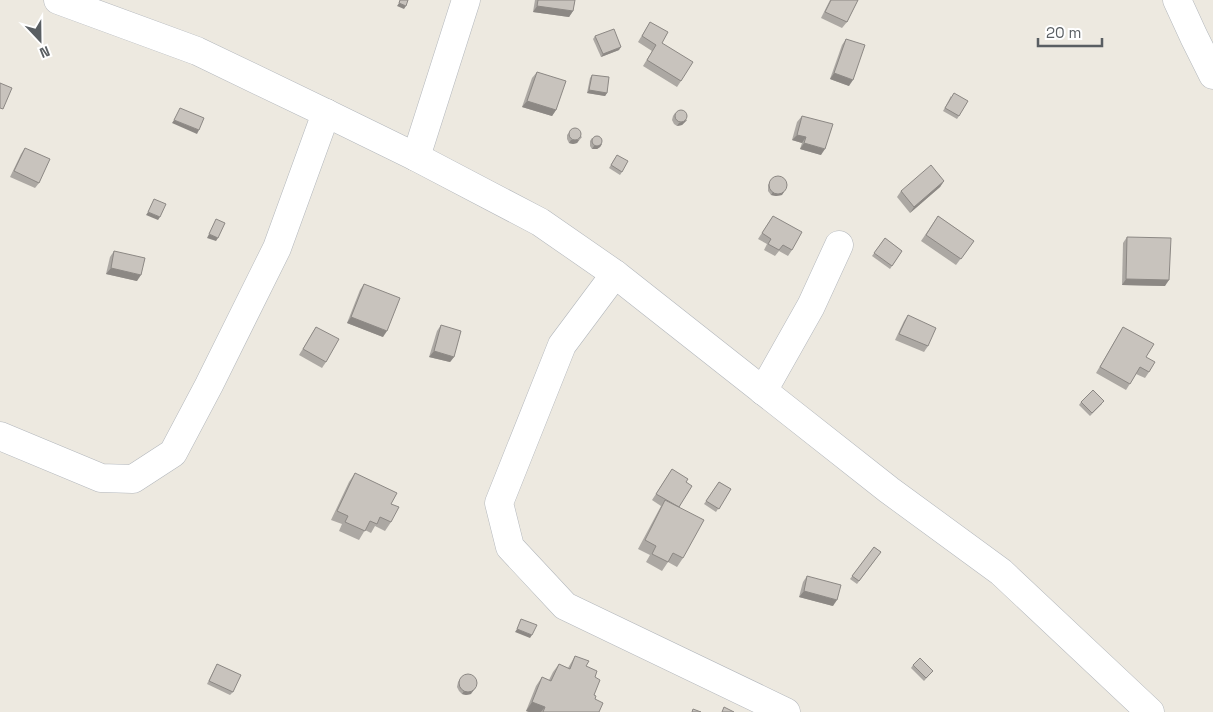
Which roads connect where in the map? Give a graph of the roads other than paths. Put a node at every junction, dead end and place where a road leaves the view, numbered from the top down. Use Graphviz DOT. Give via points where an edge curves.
graph roads {
  1 [pos="58,0"];
  2 [pos="466,0"];
  3 [pos="1177,0"];
  4 [pos="1213,75"];
  5 [pos="326,113"];
  6 [pos="416,157"];
  7 [pos="839,245"];
  8 [pos="615,274"];
  9 [pos="763,391"];
  10 [pos="0,436"];
  11 [pos="786,712"];
  12 [pos="1150,712"];
  1 -- 5 [label="street" via="197,51"];
  2 -- 6 [label="street"];
  3 -- 4 [label="street"];
  5 -- 6 [label="street"];
  5 -- 10 [label="street" via="277,248 173,453 133,479 101,478"];
  6 -- 8 [label="street" via="540,222"];
  7 -- 9 [label="street" via="811,306"];
  8 -- 9 [label="street"];
  8 -- 11 [label="street" via="562,345 499,503 510,547 565,606"];
  9 -- 12 [label="street" via="889,490 1001,572"];
}
